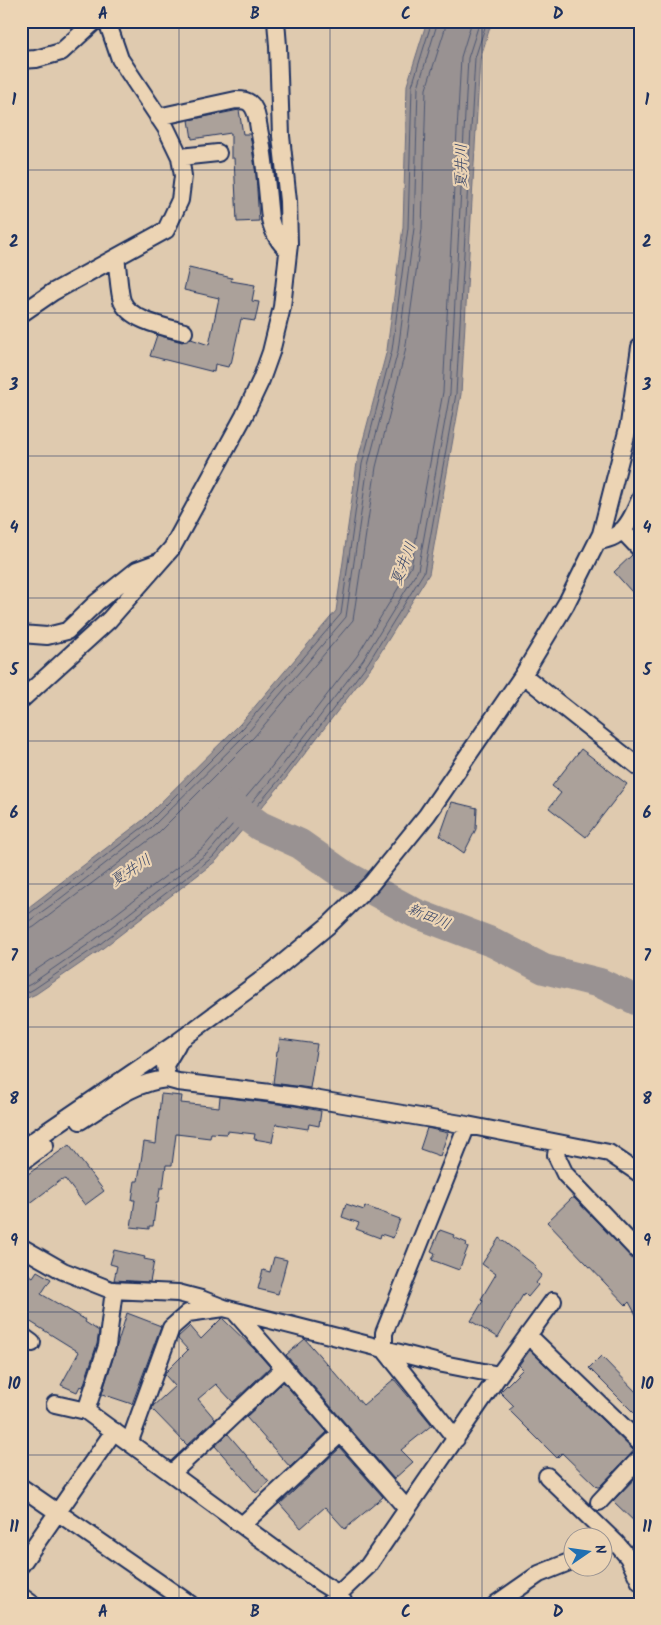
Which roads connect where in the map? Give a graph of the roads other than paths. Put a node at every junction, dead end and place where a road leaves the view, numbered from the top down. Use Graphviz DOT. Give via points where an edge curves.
graph roads {
  1 [pos="95,21"];
  2 [pos="107,21"];
  3 [pos="276,21"];
  4 [pos="21,60"];
  5 [pos="158,117"];
  6 [pos="218,153"];
  7 [pos="180,157"];
  8 [pos="288,250"];
  9 [pos="116,258"];
  10 [pos="21,314"];
  11 [pos="184,332"];
  12 [pos="640,346"];
  13 [pos="640,499"];
  14 [pos="622,530"];
  15 [pos="597,542"];
  16 [pos="640,549"];
  17 [pos="159,562"];
  18 [pos="21,634"];
  19 [pos="523,675"];
  20 [pos="21,700"];
  21 [pos="640,768"];
  22 [pos="179,1041"];
  23 [pos="167,1079"];
  24 [pos="467,1125"];
  25 [pos="558,1144"];
  26 [pos="21,1149"];
  27 [pos="21,1163"];
  28 [pos="640,1174"];
  29 [pos="21,1247"];
  30 [pos="640,1253"];
  31 [pos="114,1290"];
  32 [pos="553,1301"];
  33 [pos="229,1310"];
  34 [pos="528,1335"];
  35 [pos="384,1349"];
  36 [pos="284,1368"];
  37 [pos="499,1375"];
  38 [pos="55,1404"];
  39 [pos="86,1411"];
  40 [pos="114,1431"];
  41 [pos="341,1433"];
  42 [pos="456,1439"];
  43 [pos="130,1441"];
  44 [pos="640,1443"];
  45 [pos="640,1458"];
  46 [pos="172,1473"];
  47 [pos="547,1476"];
  48 [pos="21,1487"];
  49 [pos="599,1502"];
  50 [pos="407,1508"];
  51 [pos="58,1512"];
  52 [pos="242,1525"];
  53 [pos="594,1528"];
  54 [pos="614,1548"];
  55 [pos="564,1564"];
  56 [pos="21,1565"];
  57 [pos="640,1582"];
  58 [pos="21,1596"];
  59 [pos="337,1600"];
  60 [pos="32,1604"];
  61 [pos="190,1604"];
  62 [pos="496,1604"];
  1 -- 4 [label="street" via="61,52"];
  2 -- 5 [label="street" via="120,59"];
  3 -- 8 [label="street" via="281,136 288,201"];
  5 -- 7 [label="street"];
  5 -- 8 [label="street" via="236,100 250,102 261,140 270,219 273,230"];
  6 -- 7 [label="street"];
  7 -- 9 [label="street" via="183,176 180,200 166,230"];
  8 -- 17 [label="street" via="282,307 261,380 172,548"];
  9 -- 10 [label="street" via="53,292"];
  9 -- 11 [label="street" via="122,301 128,309 144,320"];
  12 -- 15 [label="street" via="629,424"];
  13 -- 14 [label="street"];
  14 -- 15 [label="street"];
  14 -- 16 [label="street"];
  15 -- 19 [label="street" via="566,604"];
  17 -- 18 [label="street" via="137,570 67,631 46,636"];
  17 -- 20 [label="street" via="109,620"];
  19 -- 21 [label="street"];
  19 -- 22 [label="street" via="427,815 371,884 330,924 272,972"];
  22 -- 23 [label="street" via="166,1065"];
  22 -- 26 [label="street"];
  23 -- 24 [label="street" via="296,1096"];
  23 -- 27 [label="street" via="138,1087 108,1103"];
  24 -- 25 [label="street"];
  24 -- 35 [label="street" via="384,1333"];
  25 -- 28 [label="street" via="609,1153"];
  25 -- 30 [label="street" via="556,1155 565,1174"];
  29 -- 31 [label="street" via="63,1270"];
  31 -- 33 [label="street" via="178,1293 201,1298"];
  31 -- 39 [label="street" via="106,1346"];
  32 -- 34 [label="street"];
  33 -- 35 [label="street"];
  33 -- 36 [label="street"];
  33 -- 43 [label="street" via="188,1313 171,1328"];
  34 -- 37 [label="street"];
  34 -- 44 [label="street"];
  35 -- 37 [label="street"];
  35 -- 42 [label="street"];
  36 -- 41 [label="street"];
  36 -- 46 [label="street"];
  37 -- 42 [label="street"];
  38 -- 39 [label="street"];
  39 -- 40 [label="street"];
  40 -- 43 [label="street"];
  40 -- 51 [label="street"];
  41 -- 50 [label="street"];
  41 -- 52 [label="street"];
  42 -- 50 [label="street"];
  43 -- 46 [label="street"];
  45 -- 49 [label="street"];
  46 -- 52 [label="street"];
  47 -- 53 [label="street"];
  48 -- 51 [label="street"];
  50 -- 59 [label="street" via="368,1566"];
  51 -- 56 [label="street"];
  51 -- 61 [label="street"];
  52 -- 59 [label="street" via="321,1583"];
  54 -- 57 [label="street" via="628,1557"];
  55 -- 62 [label="street" via="539,1574"];
  58 -- 60 [label="street"];
}
